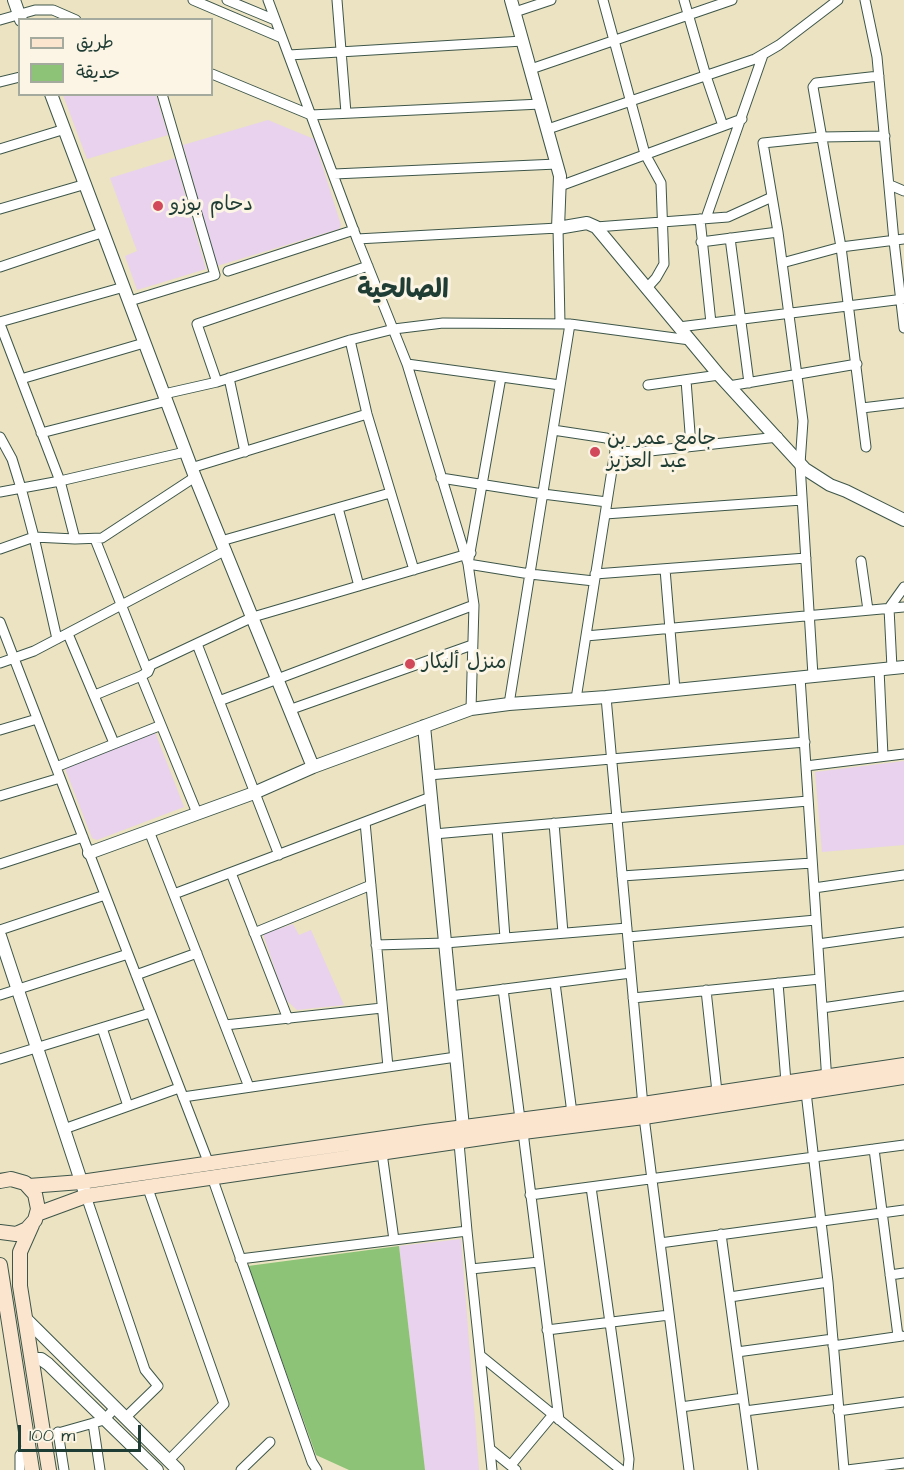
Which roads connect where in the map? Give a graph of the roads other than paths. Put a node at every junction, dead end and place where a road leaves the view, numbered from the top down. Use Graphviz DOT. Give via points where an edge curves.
graph roads {
  1 [pos="14,0"];
  2 [pos="193,0"];
  3 [pos="227,0"];
  4 [pos="268,0"];
  5 [pos="336,0"];
  6 [pos="550,0"];
  7 [pos="603,0"];
  8 [pos="684,0"];
  9 [pos="732,0"];
  10 [pos="838,0"];
  11 [pos="865,0"];
  12 [pos="513,6"];
  13 [pos="688,15"];
  14 [pos="20,17"];
  15 [pos="71,18"];
  16 [pos="0,20"];
  17 [pos="275,21"];
  18 [pos="282,38"];
  19 [pos="615,40"];
  20 [pos="523,41"];
  21 [pos="341,52"];
  22 [pos="289,55"];
  23 [pos="763,55"];
  24 [pos="531,69"];
  25 [pos="213,74"];
  26 [pos="706,76"];
  27 [pos="879,76"];
  28 [pos="18,78"];
  29 [pos="0,82"];
  30 [pos="52,96"];
  31 [pos="163,96"];
  32 [pos="631,100"];
  33 [pos="541,104"];
  34 [pos="346,113"];
  35 [pos="311,115"];
  36 [pos="742,119"];
  37 [pos="723,126"];
  38 [pos="64,129"];
  39 [pos="548,129"];
  40 [pos="885,136"];
  41 [pos="821,137"];
  42 [pos="0,149"];
  43 [pos="645,154"];
  44 [pos="557,164"];
  45 [pos="334,174"];
  46 [pos="86,184"];
  47 [pos="890,185"];
  48 [pos="560,186"];
  49 [pos="904,191"];
  50 [pos="772,197"];
  51 [pos="0,209"];
  52 [pos="703,218"];
  53 [pos="662,221"];
  54 [pos="596,227"];
  55 [pos="558,228"];
  56 [pos="104,232"];
  57 [pos="778,232"];
  58 [pos="356,234"];
  59 [pos="730,238"];
  60 [pos="904,239"];
  61 [pos="894,241"];
  62 [pos="701,242"];
  63 [pos="841,247"];
  64 [pos="782,262"];
  65 [pos="368,266"];
  66 [pos="0,267"];
  67 [pos="228,271"];
  68 [pos="124,287"];
  69 [pos="646,289"];
  70 [pos="903,299"];
  71 [pos="130,301"];
  72 [pos="849,306"];
  73 [pos="789,313"];
  74 [pos="741,319"];
  75 [pos="0,323"];
  76 [pos="565,323"];
  77 [pos="711,323"];
  78 [pos="679,327"];
  79 [pos="904,328"];
  80 [pos="394,329"];
  81 [pos="350,340"];
  82 [pos="690,340"];
  83 [pos="144,343"];
  84 [pos="407,364"];
  85 [pos="856,364"];
  86 [pos="797,374"];
  87 [pos="719,375"];
  88 [pos="501,377"];
  89 [pos="229,378"];
  90 [pos="21,379"];
  91 [pos="686,380"];
  92 [pos="217,382"];
  93 [pos="749,382"];
  94 [pos="560,385"];
  95 [pos="648,385"];
  96 [pos="729,386"];
  97 [pos="165,397"];
  98 [pos="904,403"];
  99 [pos="862,408"];
  100 [pos="367,414"];
  101 [pos="553,430"];
  102 [pos="42,433"];
  103 [pos="0,437"];
  104 [pos="778,437"];
  105 [pos="691,446"];
  106 [pos="866,447"];
  107 [pos="615,451"];
  108 [pos="185,452"];
  109 [pos="245,452"];
  110 [pos="800,464"];
  111 [pos="193,472"];
  112 [pos="441,478"];
  113 [pos="60,481"];
  114 [pos="482,484"];
  115 [pos="21,488"];
  116 [pos="0,492"];
  117 [pos="390,493"];
  118 [pos="543,494"];
  119 [pos="802,500"];
  120 [pos="607,502"];
  121 [pos="338,508"];
  122 [pos="605,514"];
  123 [pos="904,520"];
  124 [pos="34,537"];
  125 [pos="75,539"];
  126 [pos="95,539"];
  127 [pos="223,545"];
  128 [pos="0,549"];
  129 [pos="468,557"];
  130 [pos="806,558"];
  131 [pos="861,561"];
  132 [pos="665,569"];
  133 [pos="414,570"];
  134 [pos="530,574"];
  135 [pos="595,578"];
  136 [pos="359,586"];
  137 [pos="904,587"];
  138 [pos="121,604"];
  139 [pos="474,605"];
  140 [pos="904,607"];
  141 [pos="889,608"];
  142 [pos="868,610"];
  143 [pos="809,615"];
  144 [pos="253,617"];
  145 [pos="0,622"];
  146 [pos="669,628"];
  147 [pos="68,634"];
  148 [pos="586,636"];
  149 [pos="57,639"];
  150 [pos="197,644"];
  151 [pos="472,645"];
  152 [pos="14,658"];
  153 [pos="0,663"];
  154 [pos="898,668"];
  155 [pos="879,669"];
  156 [pos="144,674"];
  157 [pos="806,676"];
  158 [pos="276,680"];
  159 [pos="675,690"];
  160 [pos="94,695"];
  161 [pos="606,697"];
  162 [pos="576,699"];
  163 [pos="219,701"];
  164 [pos="509,704"];
  165 [pos="471,709"];
  166 [pos="289,710"];
  167 [pos="37,719"];
  168 [pos="159,726"];
  169 [pos="424,726"];
  170 [pos="0,730"];
  171 [pos="805,742"];
  172 [pos="114,743"];
  173 [pos="904,754"];
  174 [pos="883,756"];
  175 [pos="612,759"];
  176 [pos="56,766"];
  177 [pos="806,766"];
  178 [pos="313,767"];
  179 [pos="429,775"];
  180 [pos="60,778"];
  181 [pos="254,793"];
  182 [pos="0,796"];
  183 [pos="431,797"];
  184 [pos="808,801"];
  185 [pos="197,813"];
  186 [pos="617,818"];
  187 [pos="365,822"];
  188 [pos="554,824"];
  189 [pos="497,828"];
  190 [pos="149,831"];
  191 [pos="434,834"];
  192 [pos="83,837"];
  193 [pos="89,853"];
  194 [pos="279,855"];
  195 [pos="812,863"];
  196 [pos="0,864"];
  197 [pos="231,873"];
  198 [pos="904,875"];
  199 [pos="622,876"];
  200 [pos="371,885"];
  201 [pos="814,888"];
  202 [pos="174,894"];
  203 [pos="105,895"];
  204 [pos="816,921"];
  205 [pos="0,930"];
  206 [pos="904,932"];
  207 [pos="254,933"];
  208 [pos="563,933"];
  209 [pos="628,933"];
  210 [pos="0,936"];
  211 [pos="506,938"];
  212 [pos="445,943"];
  213 [pos="818,944"];
  214 [pos="376,945"];
  215 [pos="197,953"];
  216 [pos="128,954"];
  217 [pos="631,974"];
  218 [pos="136,975"];
  219 [pos="820,979"];
  220 [pos="555,983"];
  221 [pos="778,983"];
  222 [pos="18,989"];
  223 [pos="503,989"];
  224 [pos="706,990"];
  225 [pos="0,995"];
  226 [pos="450,996"];
  227 [pos="904,996"];
  228 [pos="633,998"];
  229 [pos="382,1008"];
  230 [pos="822,1008"];
  231 [pos="150,1013"];
  232 [pos="288,1019"];
  233 [pos="225,1025"];
  234 [pos="102,1028"];
  235 [pos="37,1048"];
  236 [pos="456,1057"];
  237 [pos="0,1059"];
  238 [pos="904,1065"];
  239 [pos="388,1067"];
  240 [pos="904,1077"];
  241 [pos="786,1082"];
  242 [pos="827,1082"];
  243 [pos="249,1087"];
  244 [pos="181,1092"];
  245 [pos="717,1092"];
  246 [pos="807,1092"];
  247 [pos="128,1106"];
  248 [pos="644,1110"];
  249 [pos="572,1113"];
  250 [pos="521,1126"];
  251 [pos="463,1127"];
  252 [pos="64,1129"];
  253 [pos="459,1143"];
  254 [pos="904,1145"];
  255 [pos="874,1149"];
  256 [pos="382,1153"];
  257 [pos="814,1157"];
  258 [pos="210,1170"];
  259 [pos="652,1179"];
  260 [pos="0,1180"];
  261 [pos="81,1182"];
  262 [pos="29,1186"];
  263 [pos="147,1186"];
  264 [pos="591,1187"];
  265 [pos="530,1195"];
  266 [pos="86,1196"];
  267 [pos="904,1210"];
  268 [pos="882,1212"];
  269 [pos="34,1219"];
  270 [pos="820,1221"];
  271 [pos="467,1231"];
  272 [pos="0,1232"];
  273 [pos="721,1234"];
  274 [pos="394,1240"];
  275 [pos="660,1243"];
  276 [pos="240,1259"];
  277 [pos="539,1262"];
  278 [pos="0,1265"];
  279 [pos="471,1269"];
  280 [pos="904,1273"];
  281 [pos="890,1275"];
  282 [pos="828,1282"];
  283 [pos="730,1297"];
  284 [pos="669,1315"];
  285 [pos="25,1318"];
  286 [pos="609,1322"];
  287 [pos="547,1330"];
  288 [pos="901,1336"];
  289 [pos="5,1341"];
  290 [pos="833,1342"];
  291 [pos="737,1352"];
  292 [pos="481,1356"];
  293 [pos="31,1359"];
  294 [pos="743,1398"];
  295 [pos="837,1400"];
  296 [pos="904,1402"];
  297 [pos="681,1407"];
  298 [pos="115,1408"];
  299 [pos="745,1411"];
  300 [pos="838,1411"];
  301 [pos="556,1415"];
  302 [pos="125,1418"];
  303 [pos="99,1422"];
  304 [pos="58,1432"];
  305 [pos="44,1437"];
  306 [pos="270,1442"];
  307 [pos="28,1446"];
  308 [pos="490,1449"];
  309 [pos="169,1460"];
  310 [pos="904,1463"];
  311 [pos="513,1468"];
  312 [pos="20,1470"];
  313 [pos="32,1470"];
  314 [pos="49,1470"];
  315 [pos="64,1470"];
  316 [pos="100,1470"];
  317 [pos="157,1470"];
  318 [pos="178,1470"];
  319 [pos="241,1470"];
  320 [pos="317,1470"];
  321 [pos="492,1470"];
  322 [pos="621,1470"];
  323 [pos="628,1470"];
  324 [pos="688,1470"];
  325 [pos="753,1470"];
  326 [pos="846,1470"];
  1 -- 14 [label="street"];
  2 -- 18 [label="street"];
  3 -- 17 [label="street"];
  4 -- 17 [label="street"];
  5 -- 21 [label="street"];
  6 -- 12 [label="street"];
  7 -- 19 [label="street"];
  8 -- 13 [label="street"];
  9 -- 13 [label="street"];
  10 -- 23 [label="street"];
  11 -- 27 [label="street"];
  12 -- 20 [label="street"];
  13 -- 19 [label="street"];
  13 -- 26 [label="street"];
  14 -- 15 [label="street" via="35,10 53,10"];
  14 -- 16 [label="street"];
  17 -- 18 [label="street"];
  18 -- 22 [label="street"];
  19 -- 24 [label="street"];
  19 -- 32 [label="street"];
  20 -- 21 [label="street"];
  20 -- 24 [label="street"];
  21 -- 22 [label="street"];
  21 -- 34 [label="street"];
  22 -- 35 [label="street"];
  23 -- 26 [label="street"];
  23 -- 36 [label="street"];
  24 -- 33 [label="street"];
  25 -- 35 [label="street"];
  26 -- 32 [label="street"];
  26 -- 37 [label="street"];
  27 -- 40 [label="street"];
  27 -- 41 [label="street" via="814,84"];
  28 -- 29 [label="street"];
  30 -- 38 [label="street"];
  31 -- 71 [label="street" via="215,274"];
  32 -- 39 [label="street"];
  32 -- 43 [label="street"];
  33 -- 34 [label="street"];
  33 -- 39 [label="street"];
  34 -- 35 [label="street"];
  35 -- 45 [label="street"];
  36 -- 37 [label="street"];
  36 -- 52 [label="street"];
  37 -- 43 [label="street"];
  38 -- 42 [label="street"];
  38 -- 46 [label="street"];
  39 -- 44 [label="street"];
  40 -- 41 [label="street"];
  40 -- 47 [label="street"];
  41 -- 50 [label="street" via="763,143"];
  41 -- 63 [label="street"];
  43 -- 48 [label="street"];
  43 -- 53 [label="street" via="661,183"];
  44 -- 45 [label="street"];
  44 -- 48 [label="street"];
  45 -- 58 [label="street"];
  46 -- 51 [label="street"];
  46 -- 56 [label="street"];
  47 -- 49 [label="street"];
  47 -- 61 [label="street"];
  48 -- 55 [label="street"];
  50 -- 52 [label="street" via="728,217"];
  50 -- 57 [label="street"];
  52 -- 53 [label="street"];
  52 -- 62 [label="street"];
  53 -- 54 [label="street"];
  53 -- 69 [label="street" via="664,264"];
  54 -- 55 [label="street" via="587,223"];
  54 -- 69 [label="street"];
  55 -- 58 [label="street"];
  55 -- 76 [label="street"];
  56 -- 66 [label="street"];
  56 -- 68 [label="street"];
  57 -- 59 [label="street"];
  57 -- 64 [label="street"];
  58 -- 65 [label="street"];
  58 -- 67 [label="street"];
  59 -- 62 [label="street"];
  59 -- 74 [label="street"];
  60 -- 61 [label="street"];
  61 -- 63 [label="street"];
  61 -- 70 [label="street"];
  62 -- 77 [label="street"];
  63 -- 64 [label="street"];
  63 -- 72 [label="street"];
  64 -- 73 [label="street"];
  65 -- 80 [label="street"];
  65 -- 92 [label="street" via="197,324"];
  68 -- 71 [label="street"];
  68 -- 75 [label="street"];
  69 -- 78 [label="street"];
  70 -- 72 [label="street"];
  70 -- 79 [label="street"];
  71 -- 83 [label="street"];
  72 -- 73 [label="street"];
  72 -- 85 [label="street"];
  73 -- 74 [label="street"];
  73 -- 86 [label="street"];
  74 -- 77 [label="street"];
  74 -- 93 [label="street"];
  75 -- 90 [label="street"];
  76 -- 80 [label="street" via="443,323"];
  76 -- 82 [label="street"];
  76 -- 94 [label="street"];
  77 -- 78 [label="street"];
  78 -- 82 [label="street"];
  80 -- 81 [label="street"];
  80 -- 84 [label="street"];
  81 -- 89 [label="street"];
  81 -- 100 [label="street"];
  82 -- 87 [label="street"];
  83 -- 90 [label="street"];
  83 -- 97 [label="street"];
  84 -- 88 [label="street"];
  84 -- 112 [label="street"];
  85 -- 86 [label="street"];
  85 -- 99 [label="street"];
  86 -- 93 [label="street"];
  86 -- 110 [label="street" via="803,421"];
  87 -- 91 [label="street"];
  87 -- 96 [label="street"];
  88 -- 94 [label="street"];
  88 -- 114 [label="street"];
  89 -- 92 [label="street"];
  89 -- 109 [label="street"];
  90 -- 102 [label="street"];
  91 -- 95 [label="street"];
  91 -- 105 [label="street"];
  92 -- 97 [label="street"];
  93 -- 96 [label="street"];
  94 -- 101 [label="street"];
  96 -- 104 [label="street"];
  97 -- 102 [label="street"];
  97 -- 108 [label="street"];
  98 -- 99 [label="street"];
  99 -- 106 [label="street"];
  100 -- 109 [label="street"];
  100 -- 117 [label="street"];
  101 -- 107 [label="street" via="606,438"];
  101 -- 118 [label="street"];
  102 -- 113 [label="street"];
  103 -- 115 [label="street"];
  104 -- 105 [label="street"];
  104 -- 110 [label="street"];
  105 -- 107 [label="street"];
  107 -- 120 [label="street"];
  108 -- 111 [label="street"];
  108 -- 113 [label="street"];
  109 -- 111 [label="street"];
  110 -- 119 [label="street"];
  110 -- 123 [label="street" via="815,477"];
  111 -- 126 [label="street" via="102,538"];
  111 -- 127 [label="street"];
  112 -- 114 [label="street"];
  112 -- 129 [label="street"];
  113 -- 115 [label="street"];
  113 -- 125 [label="street"];
  114 -- 118 [label="street"];
  114 -- 129 [label="street"];
  115 -- 116 [label="street"];
  115 -- 124 [label="street"];
  117 -- 121 [label="street"];
  117 -- 133 [label="street"];
  118 -- 120 [label="street"];
  118 -- 134 [label="street"];
  119 -- 122 [label="street"];
  119 -- 130 [label="street"];
  120 -- 122 [label="street"];
  121 -- 127 [label="street"];
  121 -- 136 [label="street"];
  122 -- 135 [label="street"];
  124 -- 125 [label="street"];
  124 -- 128 [label="street"];
  124 -- 149 [label="street"];
  125 -- 126 [label="street"];
  126 -- 138 [label="street"];
  127 -- 138 [label="street"];
  127 -- 144 [label="street"];
  129 -- 133 [label="street"];
  129 -- 134 [label="street"];
  129 -- 139 [label="street"];
  130 -- 132 [label="street"];
  130 -- 143 [label="street"];
  131 -- 142 [label="street"];
  132 -- 135 [label="street"];
  132 -- 146 [label="street"];
  133 -- 136 [label="street"];
  134 -- 135 [label="street"];
  134 -- 164 [label="street"];
  135 -- 148 [label="street"];
  136 -- 144 [label="street"];
  137 -- 141 [label="street"];
  138 -- 147 [label="street"];
  138 -- 156 [label="street"];
  139 -- 151 [label="street"];
  139 -- 158 [label="street"];
  140 -- 141 [label="street"];
  141 -- 142 [label="street"];
  141 -- 154 [label="street"];
  142 -- 143 [label="street"];
  143 -- 146 [label="street"];
  143 -- 157 [label="street"];
  144 -- 150 [label="street"];
  144 -- 158 [label="street"];
  145 -- 152 [label="street"];
  146 -- 148 [label="street"];
  146 -- 159 [label="street"];
  147 -- 149 [label="street"];
  147 -- 160 [label="street"];
  148 -- 162 [label="street"];
  149 -- 152 [label="street"];
  150 -- 156 [label="street" via="151,665"];
  150 -- 163 [label="street"];
  151 -- 165 [label="street"];
  151 -- 166 [label="street"];
  152 -- 153 [label="street"];
  152 -- 167 [label="street"];
  154 -- 155 [label="street"];
  155 -- 157 [label="street"];
  155 -- 174 [label="street"];
  156 -- 160 [label="street"];
  156 -- 168 [label="street"];
  157 -- 159 [label="street"];
  157 -- 171 [label="street"];
  158 -- 163 [label="street"];
  158 -- 166 [label="street"];
  159 -- 161 [label="street"];
  160 -- 172 [label="street"];
  161 -- 162 [label="street"];
  161 -- 175 [label="street"];
  162 -- 164 [label="street"];
  163 -- 181 [label="street"];
  164 -- 165 [label="street"];
  165 -- 169 [label="street"];
  166 -- 178 [label="street"];
  167 -- 170 [label="street"];
  167 -- 176 [label="street"];
  168 -- 172 [label="street"];
  168 -- 185 [label="street"];
  169 -- 178 [label="street"];
  169 -- 179 [label="street"];
  171 -- 175 [label="street"];
  171 -- 177 [label="street"];
  172 -- 176 [label="street"];
  173 -- 174 [label="street"];
  174 -- 177 [label="street"];
  175 -- 179 [label="street"];
  175 -- 186 [label="street"];
  176 -- 180 [label="street"];
  177 -- 184 [label="street"];
  178 -- 181 [label="street"];
  179 -- 183 [label="street"];
  180 -- 182 [label="street"];
  180 -- 192 [label="street"];
  181 -- 185 [label="street"];
  181 -- 194 [label="street"];
  183 -- 187 [label="street"];
  183 -- 191 [label="street"];
  184 -- 186 [label="street"];
  184 -- 195 [label="street"];
  185 -- 190 [label="street"];
  186 -- 188 [label="street"];
  186 -- 199 [label="street"];
  187 -- 194 [label="street"];
  187 -- 200 [label="street"];
  188 -- 189 [label="street"];
  188 -- 208 [label="street"];
  189 -- 191 [label="street"];
  189 -- 211 [label="street"];
  190 -- 193 [label="street"];
  190 -- 202 [label="street"];
  191 -- 212 [label="street"];
  192 -- 193 [label="street"];
  192 -- 196 [label="street"];
  193 -- 203 [label="street"];
  194 -- 197 [label="street"];
  195 -- 199 [label="street"];
  195 -- 201 [label="street"];
  197 -- 202 [label="street"];
  197 -- 207 [label="street"];
  198 -- 201 [label="street"];
  199 -- 209 [label="street"];
  200 -- 207 [label="street"];
  200 -- 214 [label="street"];
  201 -- 204 [label="street"];
  202 -- 215 [label="street"];
  203 -- 205 [label="street"];
  203 -- 216 [label="street"];
  204 -- 209 [label="street"];
  204 -- 213 [label="street"];
  206 -- 213 [label="street"];
  207 -- 232 [label="street"];
  208 -- 209 [label="street"];
  208 -- 211 [label="street"];
  209 -- 217 [label="street"];
  210 -- 222 [label="street"];
  211 -- 212 [label="street"];
  212 -- 214 [label="street"];
  212 -- 226 [label="street"];
  213 -- 219 [label="street"];
  214 -- 229 [label="street"];
  215 -- 218 [label="street"];
  215 -- 233 [label="street"];
  216 -- 218 [label="street"];
  216 -- 222 [label="street"];
  217 -- 220 [label="street"];
  217 -- 228 [label="street"];
  218 -- 231 [label="street"];
  219 -- 221 [label="street"];
  219 -- 230 [label="street"];
  220 -- 223 [label="street"];
  220 -- 249 [label="street"];
  221 -- 224 [label="street"];
  221 -- 241 [label="street"];
  222 -- 225 [label="street"];
  222 -- 235 [label="street"];
  223 -- 226 [label="street"];
  223 -- 250 [label="street"];
  224 -- 228 [label="street"];
  224 -- 245 [label="street"];
  226 -- 236 [label="street"];
  227 -- 230 [label="street"];
  228 -- 248 [label="street"];
  229 -- 232 [label="street"];
  229 -- 239 [label="street"];
  230 -- 242 [label="street"];
  231 -- 234 [label="street"];
  231 -- 244 [label="street"];
  232 -- 233 [label="street"];
  233 -- 243 [label="street"];
  234 -- 235 [label="street"];
  234 -- 247 [label="street"];
  235 -- 237 [label="street"];
  235 -- 252 [label="street"];
  236 -- 239 [label="street"];
  236 -- 251 [label="street"];
  238 -- 242 [label="main road"];
  239 -- 243 [label="street"];
  240 -- 242 [label="main road"];
  241 -- 242 [label="main road"];
  241 -- 245 [label="main road"];
  242 -- 246 [label="main road"];
  243 -- 244 [label="street"];
  244 -- 247 [label="street"];
  244 -- 258 [label="street"];
  245 -- 248 [label="main road"];
  246 -- 248 [label="main road"];
  246 -- 257 [label="street"];
  247 -- 252 [label="street"];
  248 -- 249 [label="main road"];
  248 -- 250 [label="main road"];
  248 -- 259 [label="street"];
  249 -- 250 [label="main road"];
  250 -- 251 [label="main road"];
  250 -- 253 [label="main road"];
  250 -- 265 [label="street"];
  251 -- 253 [label="street"];
  251 -- 258 [label="main road"];
  252 -- 261 [label="street"];
  253 -- 256 [label="main road"];
  253 -- 271 [label="street"];
  254 -- 255 [label="street"];
  255 -- 257 [label="street"];
  255 -- 268 [label="street"];
  256 -- 258 [label="main road"];
  256 -- 274 [label="street"];
  257 -- 259 [label="street"];
  257 -- 270 [label="street"];
  258 -- 261 [label="main road"];
  258 -- 263 [label="main road"];
  258 -- 276 [label="street"];
  259 -- 264 [label="street"];
  259 -- 275 [label="street"];
  260 -- 262 [label="main road" via="16,1179"];
  261 -- 262 [label="main road"];
  261 -- 266 [label="street"];
  262 -- 269 [label="main road" via="37,1199"];
  263 -- 266 [label="main road"];
  263 -- 309 [label="street" via="224,1404"];
  264 -- 265 [label="street"];
  264 -- 286 [label="street"];
  265 -- 277 [label="street"];
  266 -- 269 [label="main road"];
  266 -- 302 [label="street" via="146,1370 158,1386"];
  267 -- 268 [label="street"];
  268 -- 270 [label="street"];
  268 -- 281 [label="street"];
  269 -- 272 [label="main road" via="16,1234"];
  269 -- 285 [label="main road" via="21,1246 19,1261"];
  270 -- 273 [label="street"];
  270 -- 282 [label="street"];
  271 -- 274 [label="street"];
  271 -- 279 [label="street"];
  273 -- 275 [label="street"];
  273 -- 283 [label="street"];
  274 -- 276 [label="street"];
  275 -- 284 [label="street"];
  276 -- 320 [label="street"];
  277 -- 279 [label="street"];
  277 -- 287 [label="street"];
  278 -- 289 [label="main road"];
  279 -- 292 [label="street"];
  280 -- 281 [label="street"];
  281 -- 288 [label="street"];
  282 -- 283 [label="street"];
  282 -- 290 [label="street"];
  283 -- 291 [label="street"];
  284 -- 286 [label="street"];
  284 -- 297 [label="street"];
  285 -- 293 [label="main road"];
  285 -- 298 [label="street"];
  286 -- 287 [label="street"];
  286 -- 323 [label="street"];
  287 -- 301 [label="street"];
  288 -- 290 [label="street"];
  289 -- 307 [label="main road"];
  290 -- 291 [label="street"];
  290 -- 295 [label="street"];
  291 -- 294 [label="street"];
  292 -- 301 [label="street"];
  292 -- 308 [label="street"];
  293 -- 303 [label="street" via="45,1361"];
  293 -- 305 [label="main road"];
  294 -- 297 [label="street"];
  294 -- 299 [label="street"];
  295 -- 299 [label="street"];
  295 -- 300 [label="street"];
  296 -- 300 [label="street"];
  297 -- 324 [label="street"];
  298 -- 302 [label="street"];
  298 -- 303 [label="street"];
  299 -- 325 [label="street"];
  300 -- 326 [label="street"];
  301 -- 311 [label="street"];
  301 -- 322 [label="street"];
  302 -- 309 [label="street"];
  303 -- 304 [label="street"];
  303 -- 316 [label="street"];
  303 -- 317 [label="street"];
  304 -- 305 [label="street"];
  304 -- 315 [label="street"];
  305 -- 314 [label="main road"];
  306 -- 319 [label="street"];
  307 -- 312 [label="street" via="21,1455"];
  307 -- 313 [label="main road"];
  308 -- 311 [label="street"];
  308 -- 321 [label="street"];
  309 -- 318 [label="street"];
  310 -- 326 [label="street"];
}
